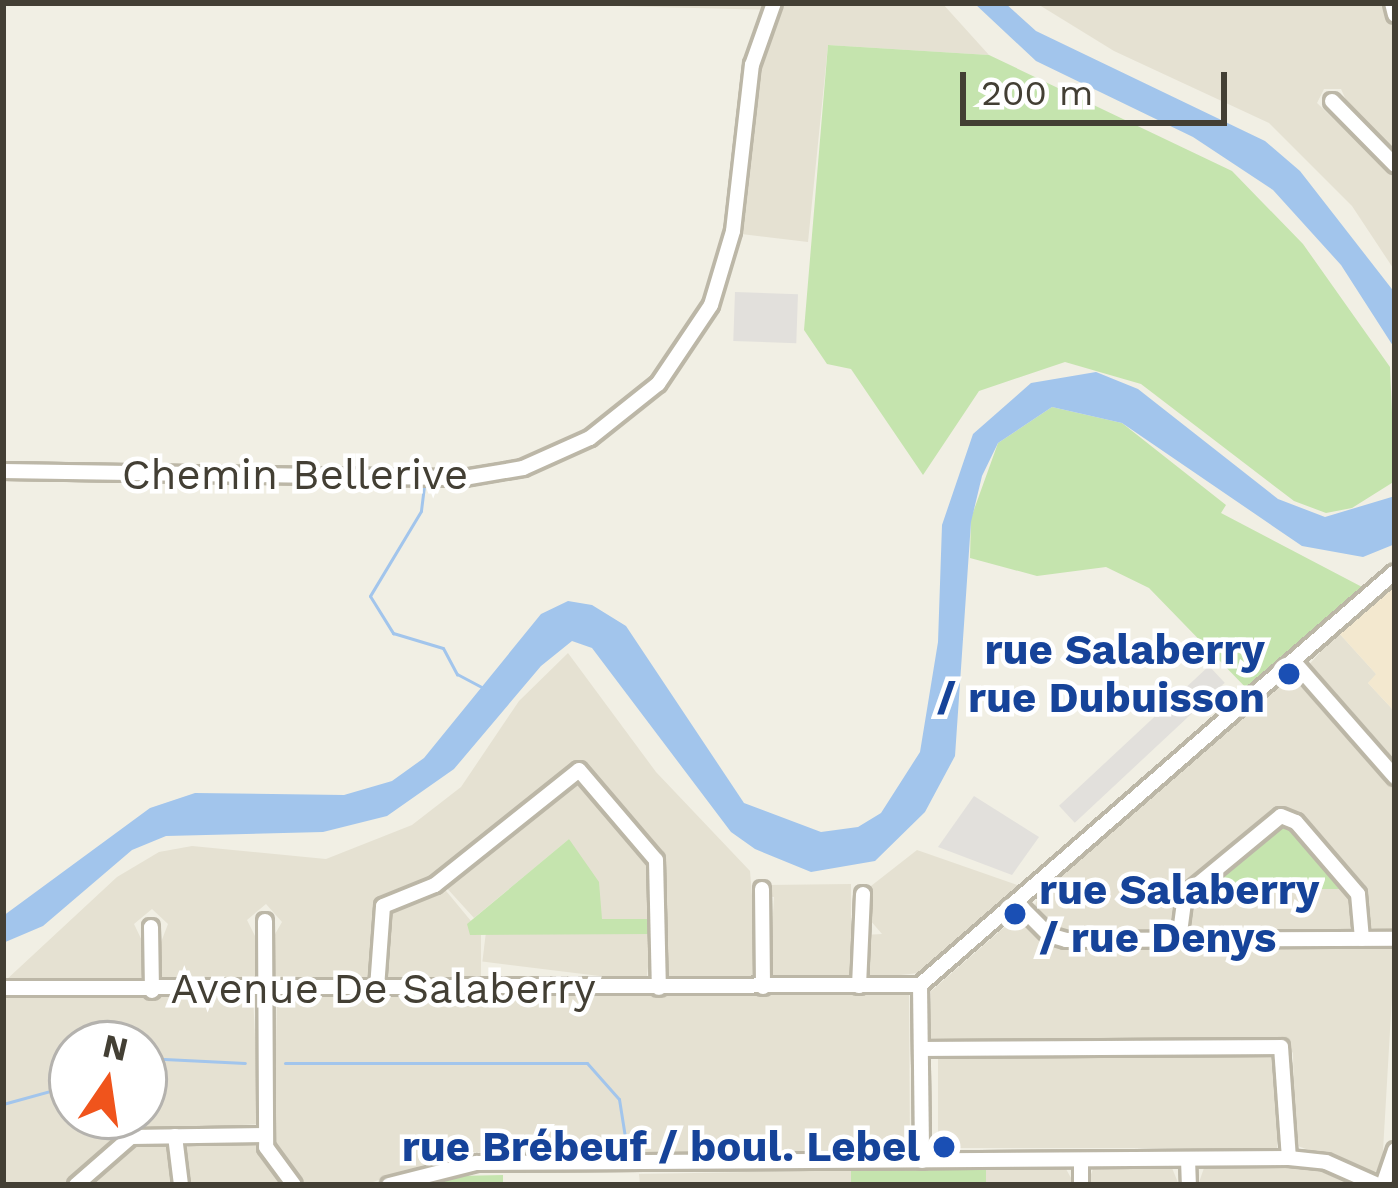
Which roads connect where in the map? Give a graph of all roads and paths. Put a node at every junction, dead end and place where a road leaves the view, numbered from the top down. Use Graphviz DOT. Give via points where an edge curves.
graph roads {
  1 [pos="774,3"];
  2 [pos="1391,3"];
  3 [pos="1395,15"];
  4 [pos="1332,101"];
  5 [pos="1395,165"];
  6 [pos="3,472"];
  7 [pos="1395,572"];
  8 [pos="1294,662"];
  9 [pos="1395,776"];
  10 [pos="762,889"];
  11 [pos="863,894"];
  12 [pos="1019,904"];
  13 [pos="265,922"];
  14 [pos="152,927"];
  15 [pos="1362,939"];
  16 [pos="1395,939"];
  17 [pos="1179,940"];
  18 [pos="920,985"];
  19 [pos="859,986"];
  20 [pos="763,987"];
  21 [pos="3,988"];
  22 [pos="377,988"];
  23 [pos="658,988"];
  24 [pos="266,989"];
  25 [pos="152,991"];
  26 [pos="921,1049"];
  27 [pos="265,1135"];
  28 [pos="175,1136"];
  29 [pos="1395,1150"];
  30 [pos="1289,1158"];
  31 [pos="1188,1159"];
  32 [pos="1081,1160"];
  33 [pos="922,1161"];
  34 [pos="76,1185"];
  35 [pos="182,1185"];
  36 [pos="294,1185"];
  37 [pos="389,1185"];
  38 [pos="1082,1185"];
  39 [pos="1189,1185"];
  40 [pos="1380,1185"];
  1 -- 6 [label="street, Chemin Bellerive" via="752,65 734,222 711,304 658,384 590,438 532,465 464,478"];
  2 -- 3 [label="street"];
  4 -- 5 [label="street"];
  7 -- 8 [label="street"];
  8 -- 9 [label="street"];
  8 -- 12 [label="street"];
  10 -- 20 [label="street"];
  11 -- 19 [label="street"];
  12 -- 17 [label="street" via="1057,939"];
  12 -- 18 [label="street"];
  13 -- 24 [label="street"];
  14 -- 25 [label="street"];
  15 -- 16 [label="street"];
  15 -- 17 [label="street"];
  15 -- 17 [label="street" via="1358,894 1295,822 1277,816 1185,895"];
  18 -- 19 [label="street, Avenue De Salaberry"];
  18 -- 26 [label="street"];
  19 -- 20 [label="street, Avenue De Salaberry"];
  20 -- 23 [label="street, Avenue De Salaberry"];
  21 -- 25 [label="street, Avenue De Salaberry"];
  22 -- 23 [label="street, Avenue De Salaberry"];
  22 -- 23 [label="street" via="382,906 431,887 579,770 656,860"];
  22 -- 24 [label="street, Avenue De Salaberry"];
  24 -- 25 [label="street, Avenue De Salaberry"];
  24 -- 27 [label="street"];
  26 -- 30 [label="street" via="1281,1047"];
  26 -- 33 [label="street"];
  27 -- 28 [label="street"];
  27 -- 36 [label="street" via="270,1157"];
  28 -- 34 [label="street" via="129,1138"];
  28 -- 35 [label="street"];
  29 -- 40 [label="street"];
  30 -- 31 [label="street"];
  30 -- 40 [label="street" via="1326,1162"];
  31 -- 32 [label="street"];
  31 -- 39 [label="street"];
  32 -- 33 [label="street"];
  32 -- 38 [label="street"];
  33 -- 37 [label="street" via="476,1163"];
}
